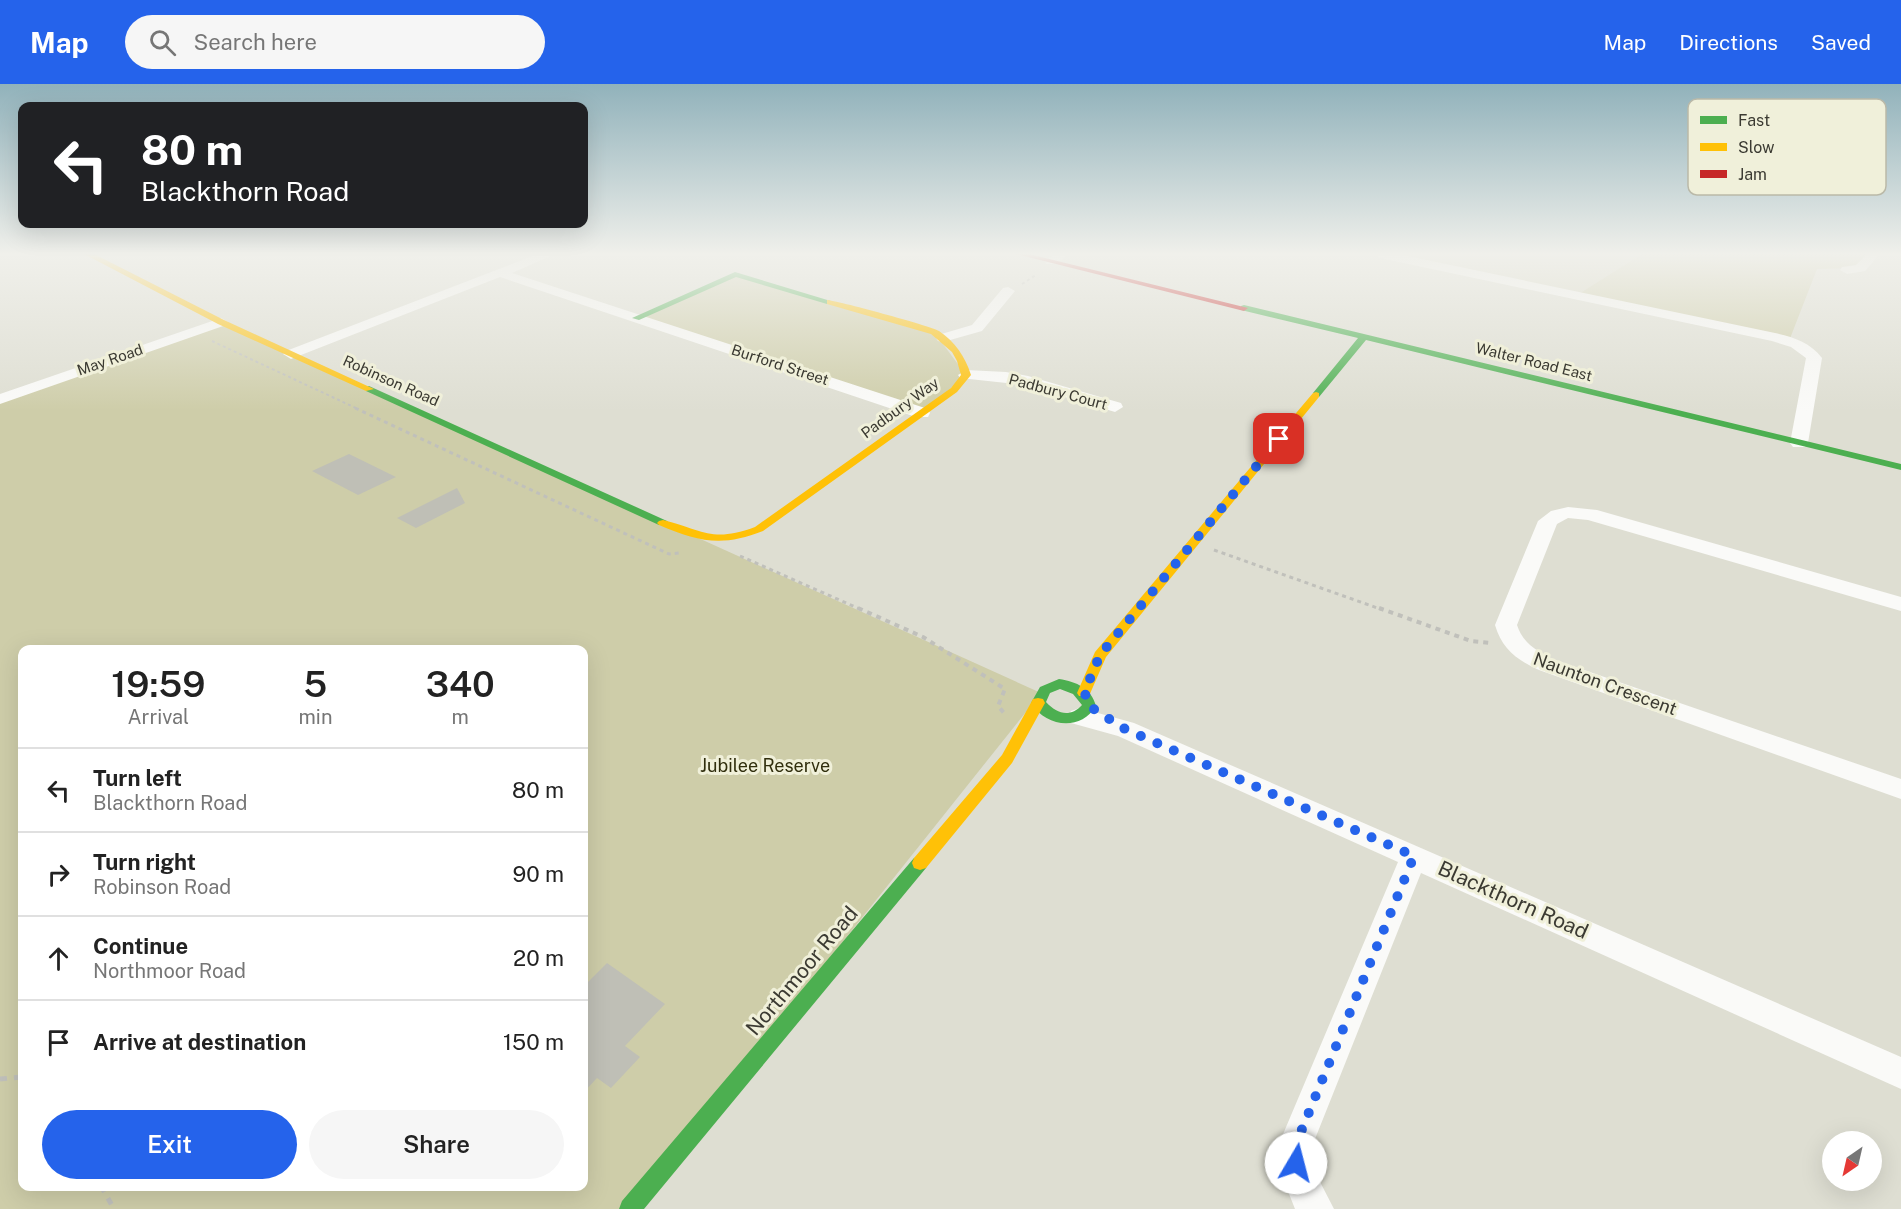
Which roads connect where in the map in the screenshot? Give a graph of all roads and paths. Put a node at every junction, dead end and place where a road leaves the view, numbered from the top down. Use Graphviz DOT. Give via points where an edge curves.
graph roads {
  1 [pos="191,306"];
  2 [pos="414,306"];
  3 [pos="601,306"];
  4 [pos="660,306"];
  5 [pos="851,306"];
  6 [pos="995,306"];
  7 [pos="1247,306"];
  8 [pos="1629,306"];
  9 [pos="636,318"];
  10 [pos="221,322"];
  11 [pos="1364,337"];
  12 [pos="943,338"];
  13 [pos="208,339"];
  14 [pos="291,354"];
  15 [pos="966,375"];
  16 [pos="0,399"];
  17 [pos="1115,407"];
  18 [pos="922,413"];
  19 [pos="1798,442"];
  20 [pos="1901,467"];
  21 [pos="682,532"];
  22 [pos="713,541"];
  23 [pos="1193,543"];
  24 [pos="1901,604"];
  25 [pos="1514,645"];
  26 [pos="1100,655"];
  27 [pos="1053,686"];
  28 [pos="1038,703"];
  29 [pos="1079,709"];
  30 [pos="1007,717"];
  31 [pos="1050,729"];
  32 [pos="1034,740"];
  33 [pos="1007,759"];
  34 [pos="1901,789"];
  35 [pos="1414,856"];
  36 [pos="1901,1073"];
  37 [pos="18,1077"];
  38 [pos="0,1078"];
  39 [pos="104,1191"];
  40 [pos="114,1209"];
  41 [pos="630,1209"];
  42 [pos="1316,1209"];
  1 -- 10 [label="street, Robinson Road"];
  2 -- 14 [label="street"];
  3 -- 9 [label="street, Burford Street"];
  4 -- 9 [label="street, Padbury Way"];
  5 -- 12 [label="street, Padbury Way" via="913,324"];
  6 -- 12 [label="street" via="976,328"];
  7 -- 11 [label="street, Walter Road East"];
  8 -- 19 [label="street" via="1774,337 1810,352 1814,358"];
  9 -- 18 [label="street, Burford Street"];
  10 -- 14 [label="street, Robinson Road"];
  10 -- 16 [label="street, May Road"];
  11 -- 19 [label="street, Walter Road East"];
  11 -- 23 [label="street"];
  12 -- 15 [label="street, Padbury Way" via="964,362"];
  13 -- 22 [label="path" via="669,554 684,553"];
  14 -- 21 [label="street, Robinson Road"];
  15 -- 17 [label="street, Padbury Court" via="1028,381"];
  15 -- 18 [label="street, Padbury Way" via="954,390"];
  18 -- 22 [label="street, Padbury Way" via="759,529 738,538"];
  19 -- 20 [label="street, Walter Road East"];
  21 -- 22 [label="street, Padbury Way"];
  22 -- 30 [label="path" via="923,637 1005,689 998,706"];
  23 -- 25 [label="path" via="1471,641"];
  23 -- 26 [label="street"];
  24 -- 25 [label="street, Naunton Crescent" via="1590,513 1570,512 1556,514 1545,526 1506,625"];
  25 -- 34 [label="street, Naunton Crescent" via="1547,665"];
  26 -- 27 [label="street"];
  26 -- 29 [label="street"];
  27 -- 28 [label="street, Northmoor Road" via="1041,693"];
  27 -- 29 [label="street" via="1072,686"];
  28 -- 29 [label="street" via="1047,714"];
  28 -- 33 [label="street, Northmoor Road"];
  29 -- 31 [label="street"];
  29 -- 35 [label="street, Blackthorn Road"];
  32 -- 33 [label="street, Northmoor Road"];
  33 -- 41 [label="street, Northmoor Road"];
  35 -- 36 [label="street, Blackthorn Road"];
  35 -- 42 [label="street" via="1298,1139 1296,1163 1302,1189"];
  37 -- 38 [label="path"];
  39 -- 40 [label="path"];
}
